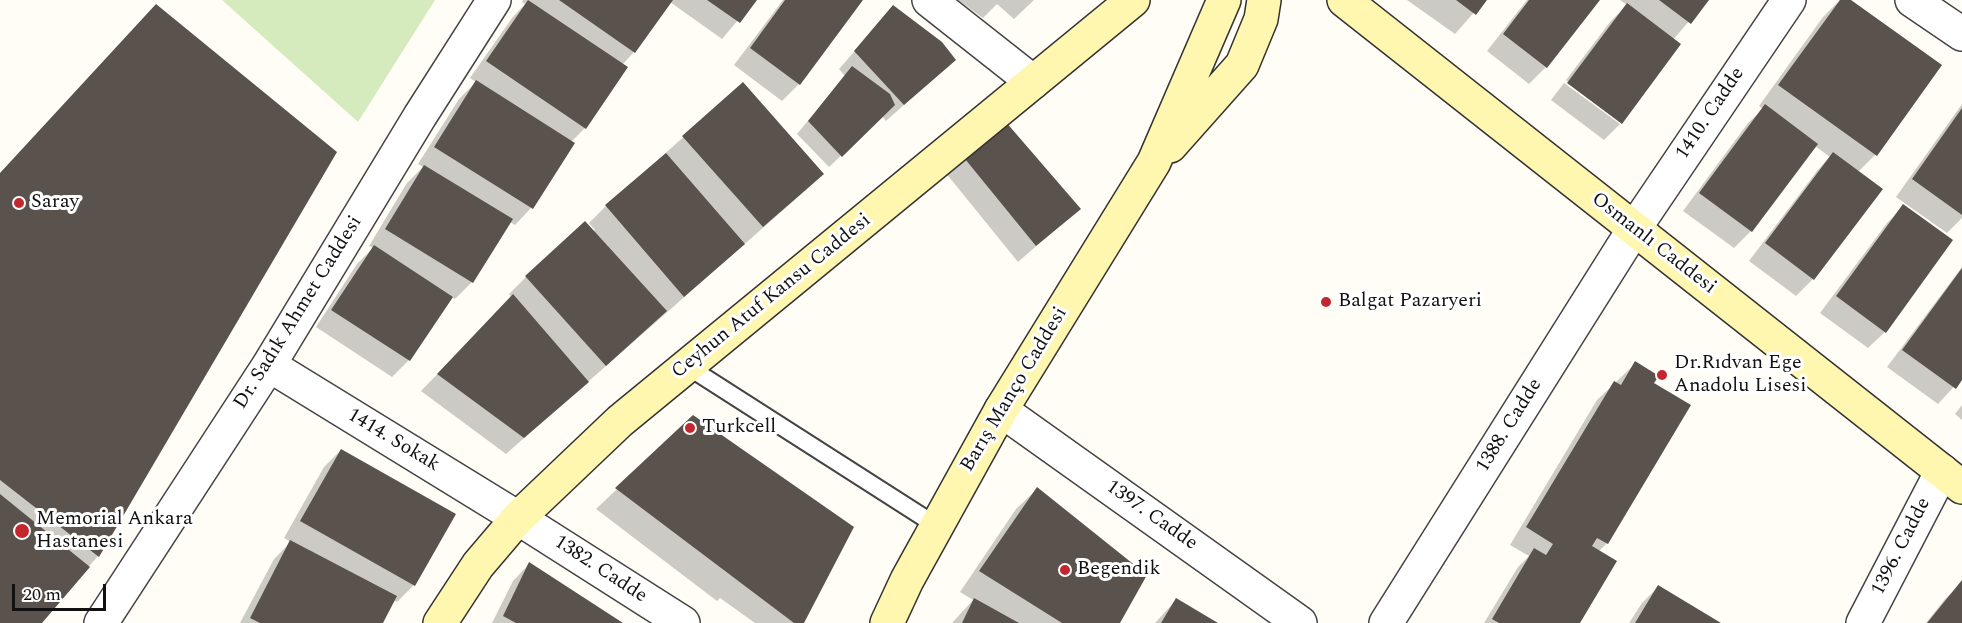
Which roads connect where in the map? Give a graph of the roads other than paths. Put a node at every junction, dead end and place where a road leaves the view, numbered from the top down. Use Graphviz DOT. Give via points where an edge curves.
graph roads {
  1 [pos="494,0"];
  2 [pos="929,0"];
  3 [pos="1133,0"];
  4 [pos="1224,0"];
  5 [pos="1264,0"];
  6 [pos="1344,0"];
  7 [pos="1789,0"];
  8 [pos="1912,0"];
  9 [pos="1962,34"];
  10 [pos="1033,82"];
  11 [pos="1154,162"];
  12 [pos="1634,229"];
  13 [pos="268,365"];
  14 [pos="687,366"];
  15 [pos="1001,410"];
  16 [pos="1952,479"];
  17 [pos="518,518"];
  18 [pos="936,526"];
  19 [pos="100,623"];
  20 [pos="440,623"];
  21 [pos="683,623"];
  22 [pos="886,623"];
  23 [pos="1300,623"];
  24 [pos="1386,623"];
  25 [pos="1863,623"];
  1 -- 13 [label="street, Dr. Sadık Ahmet Caddesi"];
  2 -- 10 [label="street"];
  3 -- 10 [label="street, Ceyhun Atuf Kansu Caddesi"];
  4 -- 11 [label="street, Barış Manço Caddesi"];
  5 -- 11 [label="street, Barış Manço Caddesi" via="1261,19 1242,66"];
  6 -- 12 [label="street, Osmanlı Caddesi"];
  7 -- 12 [label="street, 1410. Cadde"];
  8 -- 9 [label="street"];
  10 -- 14 [label="street, Ceyhun Atuf Kansu Caddesi"];
  11 -- 15 [label="street, Barış Manço Caddesi"];
  12 -- 16 [label="street, Osmanlı Caddesi"];
  12 -- 24 [label="street, 1388. Cadde"];
  13 -- 17 [label="street, 1414. Sokak"];
  13 -- 19 [label="street, Dr. Sadık Ahmet Caddesi"];
  14 -- 17 [label="street, Ceyhun Atuf Kansu Caddesi" via="620,421"];
  14 -- 18 [label="lane"];
  15 -- 18 [label="street, Barış Manço Caddesi"];
  15 -- 23 [label="street, 1397. Cadde"];
  16 -- 25 [label="street, 1396. Cadde"];
  17 -- 20 [label="street, Ceyhun Atuf Kansu Caddesi" via="478,565"];
  17 -- 21 [label="street, 1382. Cadde"];
  18 -- 22 [label="street, Barış Manço Caddesi"];
}
